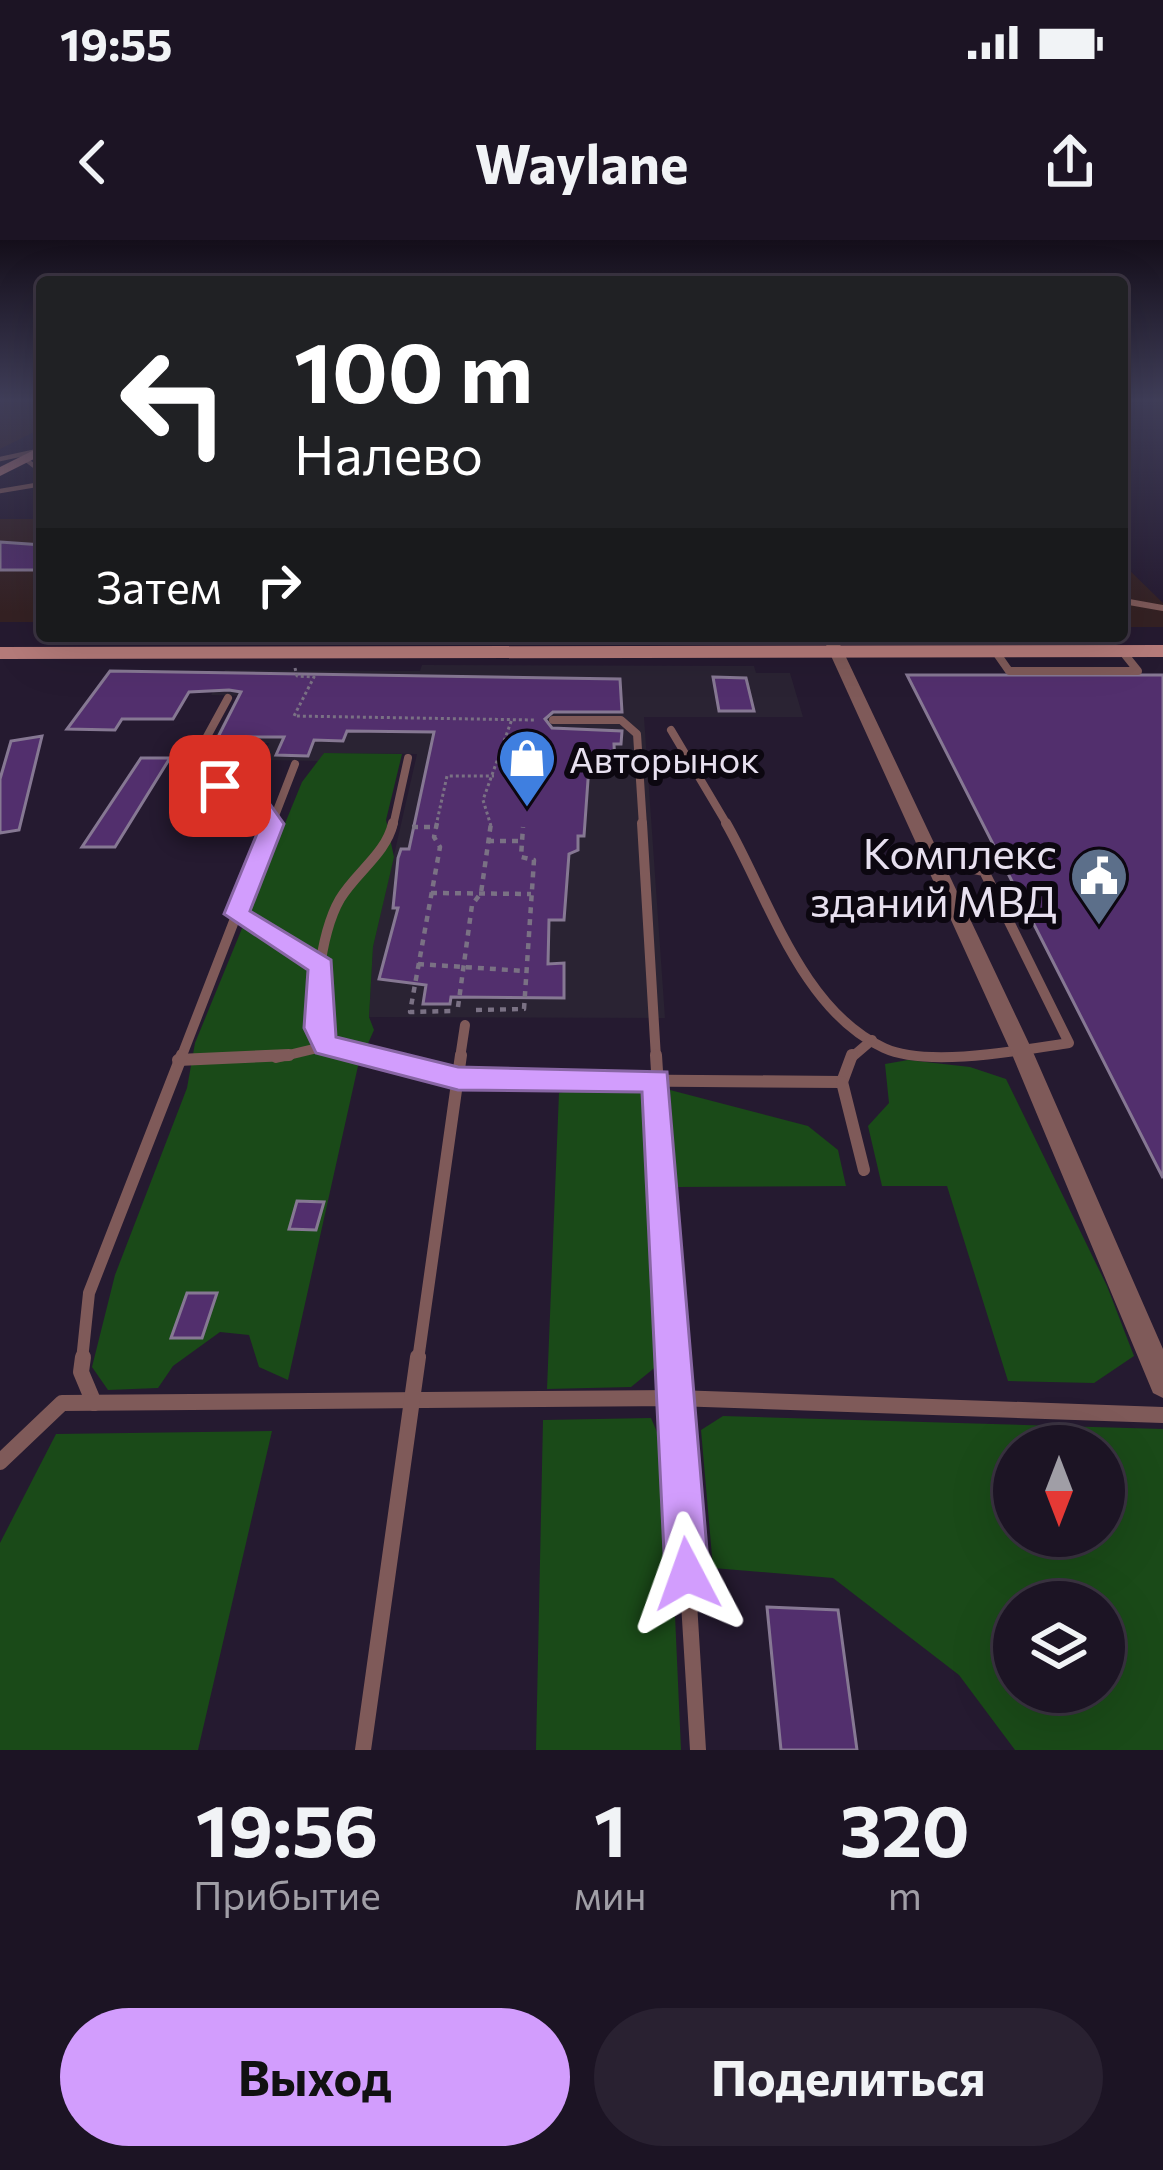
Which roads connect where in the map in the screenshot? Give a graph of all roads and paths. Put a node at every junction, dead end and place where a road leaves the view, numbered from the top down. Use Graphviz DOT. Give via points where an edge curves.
graph roads {
  1 [pos="36,485"];
  2 [pos="0,491"];
  3 [pos="1128,601"];
  4 [pos="1163,608"];
  5 [pos="832,644"];
  6 [pos="1163,651"];
  7 [pos="0,653"];
  8 [pos="285,653"];
  9 [pos="228,698"];
  10 [pos="512,719"];
  11 [pos="553,720"];
  12 [pos="671,730"];
  13 [pos="407,758"];
  14 [pos="295,764"];
  15 [pos="494,776"];
  16 [pos="273,824"];
  17 [pos="392,826"];
  18 [pos="436,827"];
  19 [pos="523,827"];
  20 [pos="488,841"];
  21 [pos="522,841"];
  22 [pos="933,861"];
  23 [pos="431,893"];
  24 [pos="481,893"];
  25 [pos="531,894"];
  26 [pos="236,914"];
  27 [pos="464,963"];
  28 [pos="418,964"];
  29 [pos="322,966"];
  30 [pos="526,971"];
  31 [pos="462,1018"];
  32 [pos="872,1040"];
  33 [pos="326,1046"];
  34 [pos="1022,1052"];
  35 [pos="178,1060"];
  36 [pos="458,1078"];
  37 [pos="656,1081"];
  38 [pos="842,1082"];
  39 [pos="864,1170"];
  40 [pos="1163,1383"];
  41 [pos="675,1398"];
  42 [pos="412,1400"];
  43 [pos="94,1403"];
  44 [pos="1163,1414"];
  45 [pos="0,1462"];
  46 [pos="363,1750"];
  47 [pos="698,1750"];
  1 -- 2 [label="lane"];
  3 -- 4 [label="lane"];
  5 -- 6 [label="street"];
  5 -- 8 [label="street"];
  5 -- 22 [label="street"];
  7 -- 8 [label="street"];
  8 -- 10 [label="path" via="297,676 314,677 294,716"];
  9 -- 16 [label="lane" via="204,742 224,766 220,786 234,800 259,805"];
  10 -- 11 [label="path"];
  10 -- 15 [label="path"];
  11 -- 37 [label="lane" via="621,720 635,728"];
  12 -- 32 [label="lane" via="791,949 842,1020"];
  13 -- 17 [label="lane"];
  14 -- 16 [label="lane"];
  15 -- 18 [label="path" via="448,776"];
  15 -- 20 [label="path" via="482,808 492,816"];
  16 -- 26 [label="lane"];
  17 -- 18 [label="path"];
  17 -- 29 [label="lane" via="382,854 340,899"];
  18 -- 23 [label="path"];
  19 -- 21 [label="path"];
  20 -- 21 [label="path"];
  20 -- 24 [label="path"];
  21 -- 25 [label="path" via="521,856 534,860"];
  22 -- 34 [label="street"];
  22 -- 34 [label="lane" via="984,871 1069,1043"];
  23 -- 24 [label="path"];
  23 -- 28 [label="path"];
  24 -- 25 [label="path"];
  24 -- 27 [label="path"];
  25 -- 30 [label="path"];
  26 -- 29 [label="lane"];
  26 -- 35 [label="lane"];
  27 -- 28 [label="path"];
  27 -- 30 [label="path"];
  27 -- 31 [label="path"];
  28 -- 31 [label="path" via="410,1012"];
  29 -- 33 [label="lane" via="318,1028"];
  30 -- 31 [label="path" via="524,1009"];
  31 -- 36 [label="lane"];
  32 -- 34 [label="lane" via="890,1052"];
  32 -- 38 [label="lane" via="852,1055"];
  33 -- 35 [label="lane" via="272,1059"];
  33 -- 36 [label="lane"];
  34 -- 40 [label="street"];
  35 -- 43 [label="lane" via="89,1293 81,1372"];
  36 -- 37 [label="lane"];
  36 -- 42 [label="lane"];
  37 -- 38 [label="lane"];
  37 -- 41 [label="lane"];
  38 -- 39 [label="lane"];
  41 -- 42 [label="lane"];
  41 -- 44 [label="lane"];
  41 -- 47 [label="lane"];
  42 -- 43 [label="lane"];
  42 -- 46 [label="lane"];
  43 -- 45 [label="lane" via="62,1403"];
}
